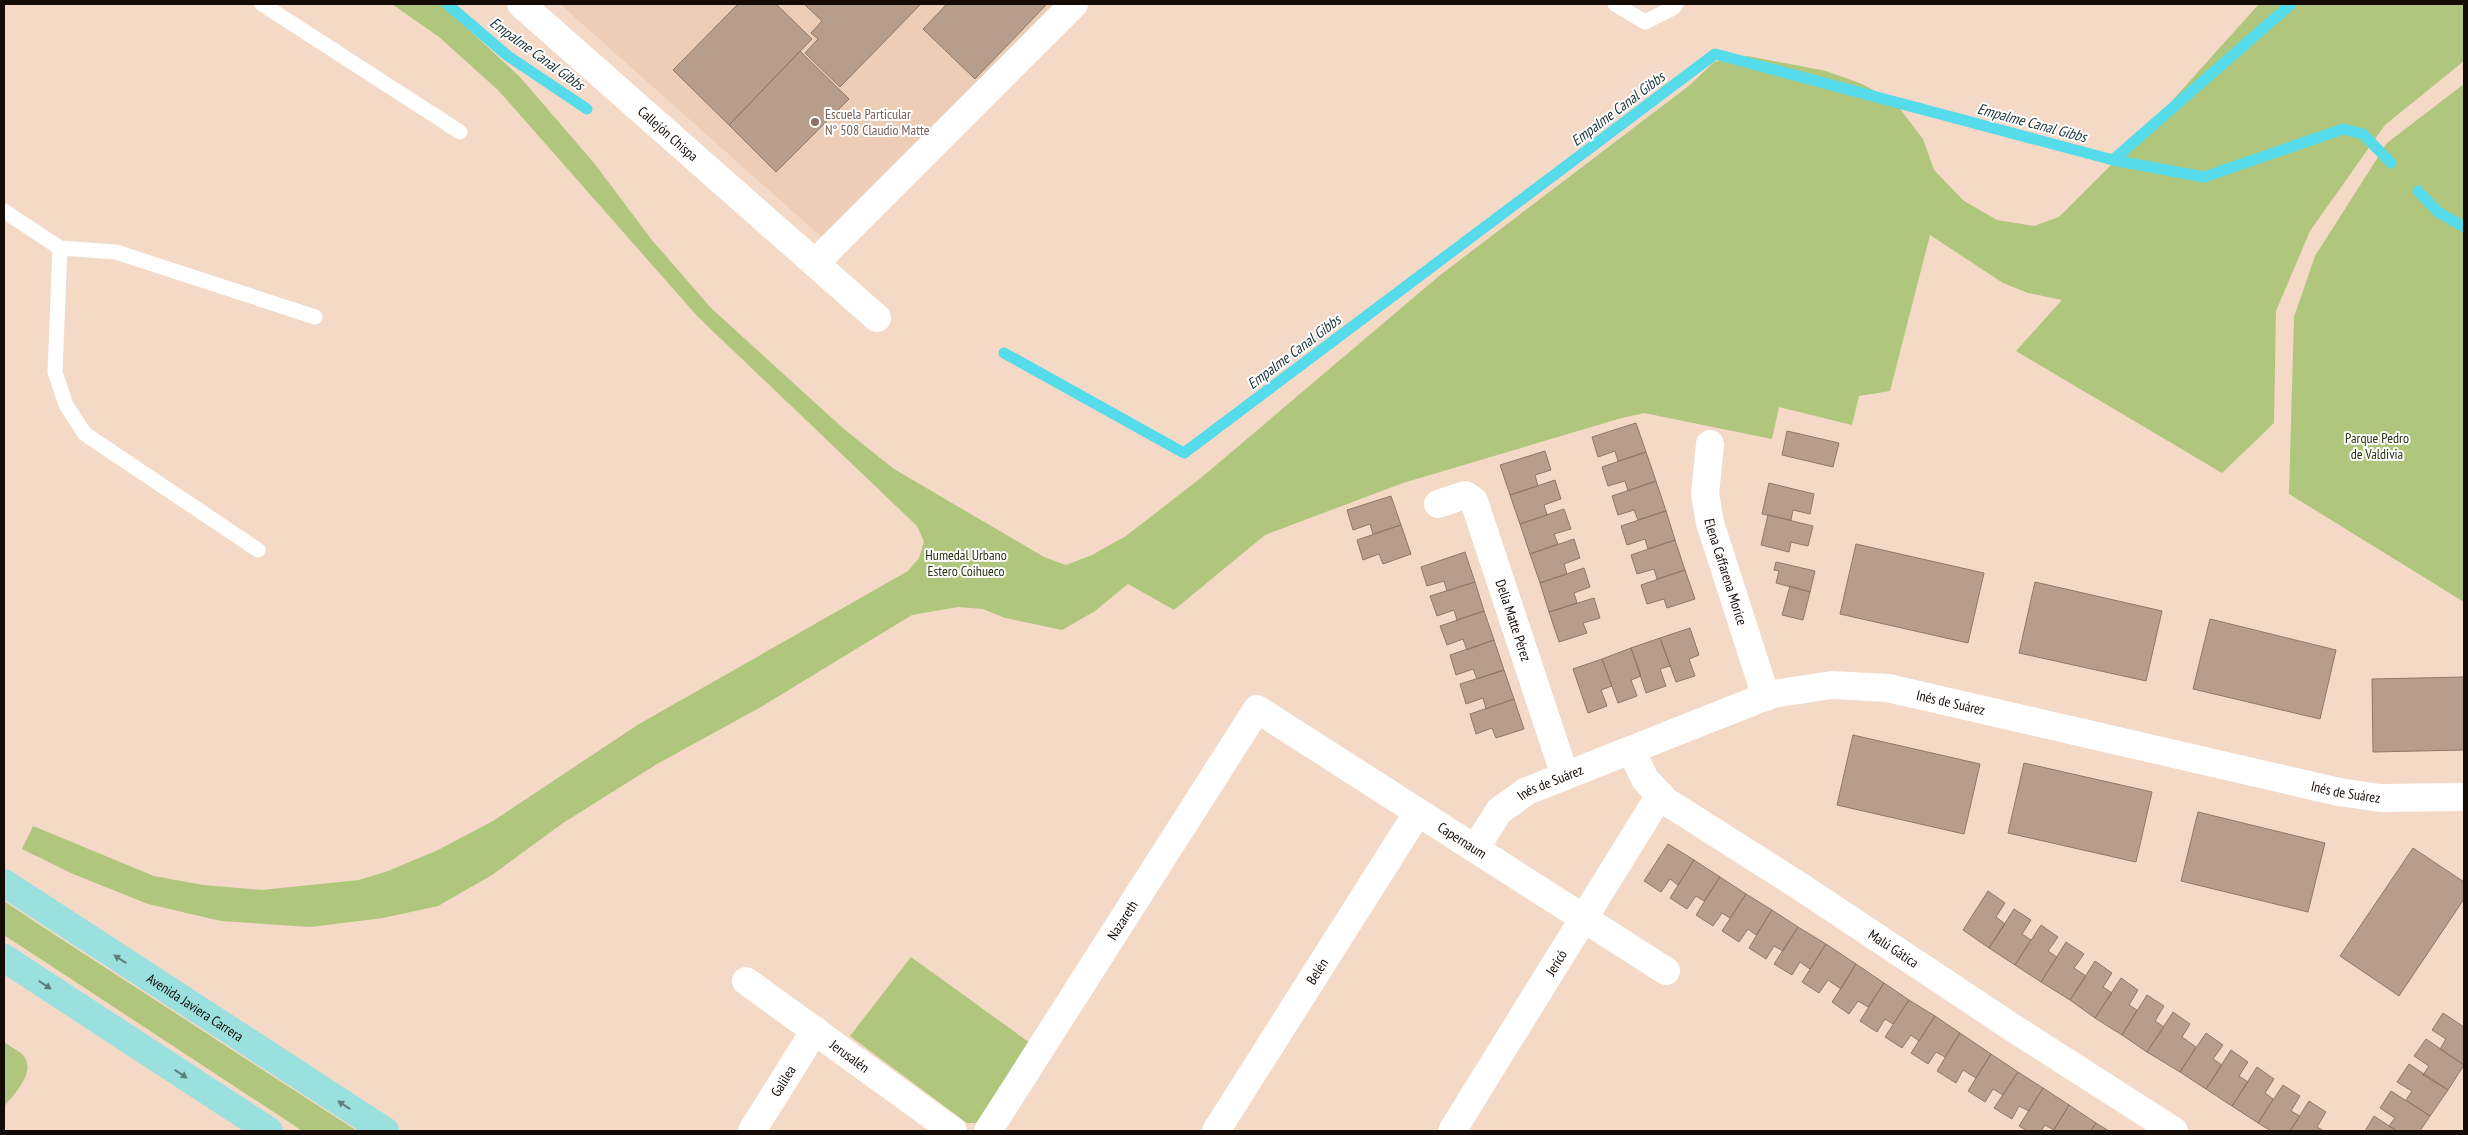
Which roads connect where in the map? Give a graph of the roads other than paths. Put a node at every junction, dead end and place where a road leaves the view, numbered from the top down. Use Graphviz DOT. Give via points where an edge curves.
graph roads {
  1 [pos="262,4"];
  2 [pos="521,4"];
  3 [pos="1074,4"];
  4 [pos="1615,4"];
  5 [pos="1676,4"];
  6 [pos="460,132"];
  7 [pos="4,211"];
  8 [pos="60,248"];
  9 [pos="815,263"];
  10 [pos="315,318"];
  11 [pos="877,318"];
  12 [pos="1710,444"];
  13 [pos="1438,504"];
  14 [pos="258,550"];
  15 [pos="1766,697"];
  16 [pos="1257,709"];
  17 [pos="1631,750"];
  18 [pos="1565,776"];
  19 [pos="1660,795"];
  20 [pos="2464,797"];
  21 [pos="1418,812"];
  22 [pos="1475,849"];
  23 [pos="4,883"];
  24 [pos="1583,918"];
  25 [pos="4,958"];
  26 [pos="1666,971"];
  27 [pos="746,981"];
  28 [pos="815,1030"];
  29 [pos="269,1131"];
  30 [pos="385,1131"];
  31 [pos="752,1131"];
  32 [pos="953,1131"];
  33 [pos="988,1131"];
  34 [pos="1216,1131"];
  35 [pos="1452,1131"];
  36 [pos="2174,1131"];
  1 -- 6 [label="lane"];
  2 -- 9 [label="street, Callejón Chispa"];
  3 -- 9 [label="street"];
  4 -- 5 [label="lane" via="1644,22"];
  7 -- 8 [label="lane"];
  8 -- 10 [label="lane" via="116,252"];
  8 -- 14 [label="lane" via="55,372 66,405 85,434"];
  9 -- 11 [label="street, Callejón Chispa"];
  12 -- 15 [label="street, Elena Caffarena Morice" via="1705,494 1710,523"];
  13 -- 18 [label="street, Delia Matte Pérez" via="1464,495 1474,501"];
  15 -- 17 [label="street, Inés de Suárez"];
  15 -- 20 [label="street, Inés de Suárez" via="1832,686 1888,688 2338,792 2380,798"];
  16 -- 21 [label="street, Capernaum"];
  16 -- 33 [label="street, Nazareth"];
  17 -- 18 [label="street, Inés de Suárez"];
  17 -- 19 [label="street, Malú Gática" via="1645,779"];
  18 -- 22 [label="street, Inés de Suárez" via="1512,800 1499,811"];
  19 -- 24 [label="street, Jericó"];
  19 -- 36 [label="street, Malú Gática" via="1698,823"];
  21 -- 22 [label="street, Capernaum"];
  21 -- 34 [label="street, Belén"];
  22 -- 24 [label="street, Capernaum"];
  30 -- 23 [label="main road, Avenida Javiera Carrera, one-way"];
  24 -- 26 [label="street, Capernaum"];
  24 -- 35 [label="street, Jericó"];
  25 -- 29 [label="main road, one-way"];
  27 -- 28 [label="street, Jerusalén"];
  28 -- 31 [label="street, Galilea"];
  28 -- 32 [label="street, Jerusalén"];
}
